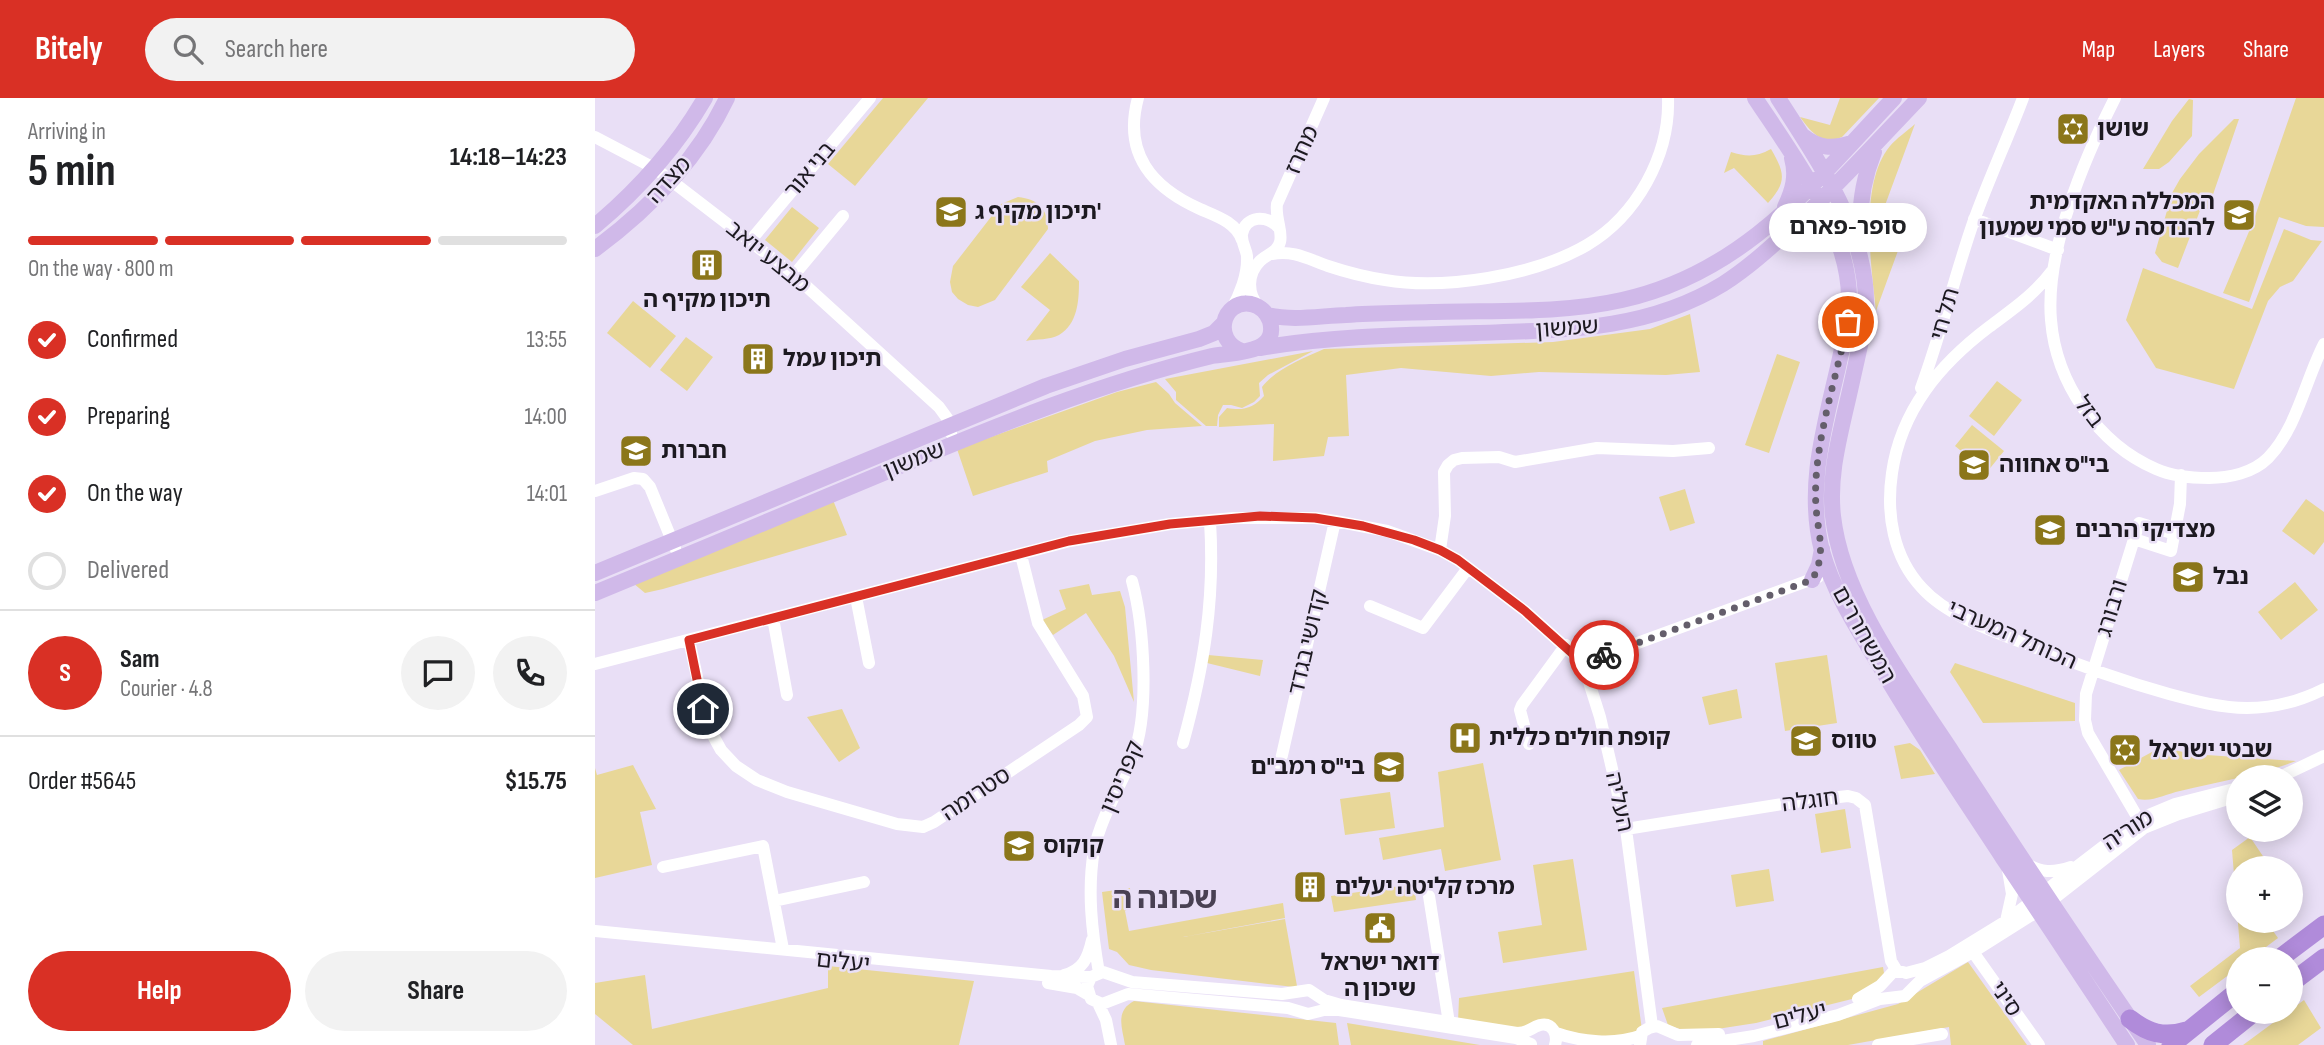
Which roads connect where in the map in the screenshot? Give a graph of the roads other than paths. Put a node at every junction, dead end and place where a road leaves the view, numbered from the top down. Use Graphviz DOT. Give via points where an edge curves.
graph roads {
  1 [pos="705,98"];
  2 [pos="727,98"];
  3 [pos="870,98"];
  4 [pos="1138,98"];
  5 [pos="1324,98"];
  6 [pos="1668,98"];
  7 [pos="1755,98"];
  8 [pos="1777,98"];
  9 [pos="1895,98"];
  10 [pos="1919,98"];
  11 [pos="2024,98"];
  12 [pos="2115,98"];
  13 [pos="1801,135"];
  14 [pos="1883,136"];
  15 [pos="595,137"];
  16 [pos="1852,143"];
  17 [pos="1790,152"];
  18 [pos="656,169"];
  19 [pos="1824,173"];
  20 [pos="671,181"];
  21 [pos="1812,185"];
  22 [pos="1827,195"];
  23 [pos="1278,201"];
  24 [pos="843,216"];
  25 [pos="1776,219"];
  26 [pos="1975,219"];
  27 [pos="1255,220"];
  28 [pos="1228,222"];
  29 [pos="595,226"];
  30 [pos="1279,230"];
  31 [pos="1784,234"];
  32 [pos="750,241"];
  33 [pos="1837,242"];
  34 [pos="1244,244"];
  35 [pos="595,249"];
  36 [pos="2058,250"];
  37 [pos="1296,253"];
  38 [pos="1269,255"];
  39 [pos="2052,271"];
  40 [pos="794,275"];
  41 [pos="1865,276"];
  42 [pos="1263,311"];
  43 [pos="1227,316"];
  44 [pos="2324,344"];
  45 [pos="1259,348"];
  46 [pos="1935,348"];
  47 [pos="1961,349"];
  48 [pos="1242,351"];
  49 [pos="1913,408"];
  50 [pos="946,428"];
  51 [pos="953,444"];
  52 [pos="1709,448"];
  53 [pos="2181,475"];
  54 [pos="595,491"];
  55 [pos="1210,520"];
  56 [pos="1335,521"];
  57 [pos="2175,534"];
  58 [pos="2134,539"];
  59 [pos="673,540"];
  60 [pos="1822,549"];
  61 [pos="1440,550"];
  62 [pos="1021,555"];
  63 [pos="678,558"];
  64 [pos="1468,568"];
  65 [pos="1837,571"];
  66 [pos="595,573"];
  67 [pos="1132,580"];
  68 [pos="1812,580"];
  69 [pos="595,593"];
  70 [pos="856,597"];
  71 [pos="1370,606"];
  72 [pos="773,618"];
  73 [pos="689,640"];
  74 [pos="1566,645"];
  75 [pos="869,663"];
  76 [pos="1583,663"];
  77 [pos="595,664"];
  78 [pos="2093,671"];
  79 [pos="2324,689"];
  80 [pos="787,695"];
  81 [pos="1183,743"];
  82 [pos="1529,744"];
  83 [pos="2324,756"];
  84 [pos="1280,764"];
  85 [pos="2303,766"];
  86 [pos="2226,791"];
  87 [pos="2226,800"];
  88 [pos="2141,823"];
  89 [pos="1626,829"];
  90 [pos="2005,861"];
  91 [pos="2024,862"];
  92 [pos="2078,865"];
  93 [pos="663,867"];
  94 [pos="864,882"];
  95 [pos="1429,896"];
  96 [pos="775,901"];
  97 [pos="2041,902"];
  98 [pos="2006,920"];
  99 [pos="2324,925"];
  100 [pos="595,931"];
  101 [pos="1093,936"];
  102 [pos="595,937"];
  103 [pos="2295,947"];
  104 [pos="782,949"];
  105 [pos="1973,952"];
  106 [pos="2324,958"];
  107 [pos="1902,972"];
  108 [pos="2303,974"];
  109 [pos="1095,975"];
  110 [pos="1059,976"];
  111 [pos="1115,977"];
  112 [pos="1884,982"];
  113 [pos="1911,989"];
  114 [pos="1300,993"];
  115 [pos="1318,996"];
  116 [pos="1892,997"];
  117 [pos="1103,1000"];
  118 [pos="2226,1001"];
  119 [pos="1299,1011"];
  120 [pos="1315,1012"];
  121 [pos="2130,1019"];
  122 [pos="1449,1023"];
  123 [pos="2239,1024"];
  124 [pos="1652,1026"];
  125 [pos="2190,1030"];
  126 [pos="1942,1034"];
  127 [pos="1669,1038"];
  128 [pos="1110,1039"];
  129 [pos="1556,1039"];
  130 [pos="1531,1040"];
  131 [pos="1640,1040"];
  132 [pos="1754,1041"];
  133 [pos="1697,1045"];
  134 [pos="1878,1045"];
  135 [pos="2039,1045"];
  136 [pos="2127,1045"];
  137 [pos="2148,1045"];
  138 [pos="2171,1045"];
  139 [pos="2213,1045"];
  1 -- 18 [label="main road, מצדה"];
  2 -- 20 [label="main road, מצדה" via="708,133"];
  3 -- 32 [label="street, בני אור"];
  4 -- 28 [label="street" via="1135,140 1142,163 1173,195"];
  5 -- 23 [label="street, מחרז"];
  6 -- 37 [label="street" via="1658,156 1636,200 1604,233 1567,255 1492,277 1413,283 1357,275"];
  7 -- 17 [label="main road, המשחררים"];
  8 -- 13 [label="main road, המשחררים"];
  9 -- 16 [label="main road"];
  10 -- 14 [label="main road"];
  11 -- 26 [label="street, תל חי"];
  12 -- 36 [label="street, בזל" via="2074,196"];
  13 -- 16 [label="main road" via="1825,148"];
  13 -- 19 [label="main road, המשחררים"];
  14 -- 22 [label="main road"];
  14 -- 41 [label="main road" via="1867,169 1861,200"];
  15 -- 18 [label="street, מבצע יואב"];
  16 -- 19 [label="main road"];
  17 -- 21 [label="main road, המשחררים"];
  17 -- 25 [label="main road" via="1793,191"];
  18 -- 20 [label="street, מבצע יואב"];
  18 -- 29 [label="main road, מצדה"];
  19 -- 21 [label="main road"];
  19 -- 22 [label="main road, המשחררים"];
  20 -- 32 [label="street, מבצע יואב"];
  20 -- 35 [label="main road, מצדה"];
  21 -- 22 [label="main road, המשחררים"];
  21 -- 25 [label="main road, שמשון"];
  22 -- 31 [label="main road, שמשון"];
  22 -- 33 [label="main road, המשחררים"];
  22 -- 41 [label="main road, המשחררים" via="1848,223"];
  23 -- 27 [label="street, מחרז"];
  23 -- 30 [label="street, מחרז"];
  24 -- 40 [label="street"];
  25 -- 42 [label="main road, שמשון" via="1703,272 1623,300 1574,308 1287,319"];
  26 -- 36 [label="street"];
  26 -- 46 [label="street, תל חי"];
  27 -- 28 [label="street"];
  27 -- 30 [label="street" via="1271,221"];
  27 -- 34 [label="street" via="1245,228"];
  28 -- 34 [label="street" via="1239,231"];
  30 -- 37 [label="street"];
  30 -- 38 [label="street" via="1279,244"];
  31 -- 33 [label="main road" via="1818,226"];
  31 -- 45 [label="main road, שמשון" via="1721,285 1628,322 1576,330 1347,337"];
  32 -- 40 [label="street, מבצע יואב"];
  33 -- 60 [label="main road, המשחררים" via="1849,295 1848,322 1815,478"];
  34 -- 38 [label="street" via="1255,256"];
  34 -- 43 [label="street" via="1247,261 1240,293"];
  36 -- 39 [label="street, בזל"];
  37 -- 38 [label="street"];
  38 -- 42 [label="street" via="1257,265 1251,279 1251,294"];
  39 -- 47 [label="street, הכותל המערבי" via="2026,300"];
  39 -- 53 [label="street, בזל" via="2056,349 2080,403 2116,444 2158,470"];
  40 -- 50 [label="street, מבצע יואב" via="944,412"];
  41 -- 65 [label="main road, המשחררים" via="1865,324 1832,479"];
  42 -- 43 [label="main road" via="1244,304"];
  42 -- 45 [label="main road" via="1270,332"];
  43 -- 48 [label="main road" via="1224,334"];
  43 -- 50 [label="main road, שמשון" via="1214,333 1199,339 1087,371"];
  44 -- 53 [label="street, בזל" via="2288,428 2266,459 2253,469 2220,478"];
  45 -- 48 [label="main road"];
  46 -- 47 [label="street"];
  46 -- 49 [label="street, תל חי"];
  47 -- 49 [label="street, הכותל המערבי"];
  48 -- 51 [label="main road, שמשון" via="1095,391"];
  49 -- 78 [label="street, הכותל המערבי" via="1898,446 1890,500 1891,524 1906,568 1923,589 1963,617"];
  50 -- 51 [label="street, מבצע יואב"];
  50 -- 59 [label="main road, שמשון"];
  51 -- 63 [label="main road, שמשון"];
  52 -- 61 [label="street" via="1597,448 1515,462 1499,457 1454,460 1444,472"];
  53 -- 57 [label="street"];
  54 -- 59 [label="street" via="643,479"];
  55 -- 56 [label="street, העליה" via="1260,516"];
  55 -- 62 [label="street, העליה" via="1115,532"];
  55 -- 81 [label="street, קפריסין" via="1210,612"];
  56 -- 61 [label="street, העליה" via="1387,531"];
  56 -- 84 [label="street, קדושי בגדד"];
  57 -- 58 [label="street, ורבורג" via="2139,523"];
  57 -- 58 [label="street" via="2171,551"];
  58 -- 78 [label="street, ורבורג"];
  59 -- 63 [label="street"];
  59 -- 66 [label="main road, שמשון"];
  60 -- 65 [label="main road, המשחררים"];
  60 -- 68 [label="main road"];
  61 -- 64 [label="street, העליה"];
  62 -- 70 [label="street, העליה"];
  62 -- 73 [label="street, סטרומה" via="1038,623 1083,696 1087,717 923,827 897,824 787,792 736,766 710,730"];
  63 -- 69 [label="main road, שמשון"];
  64 -- 71 [label="street" via="1423,628"];
  64 -- 74 [label="street, העליה"];
  65 -- 68 [label="street"];
  65 -- 90 [label="main road, המשחררים" via="1848,610 1921,735"];
  65 -- 91 [label="main road, המשחררים"];
  67 -- 101 [label="street, קפריסין" via="1144,707 1134,754 1095,849"];
  68 -- 76 [label="street"];
  70 -- 72 [label="street, העליה"];
  70 -- 75 [label="street"];
  72 -- 73 [label="street, העליה"];
  72 -- 80 [label="street"];
  73 -- 77 [label="street, העליה"];
  74 -- 76 [label="street, העליה"];
  74 -- 82 [label="street" via="1520,710"];
  76 -- 89 [label="street, העליה"];
  78 -- 79 [label="street, הכותל המערבי" via="2196,701 2247,708 2295,702"];
  78 -- 88 [label="street, ורבורג" via="2084,705 2088,733"];
  83 -- 85 [label="street"];
  86 -- 88 [label="street, מוריה" via="2175,804"];
  87 -- 88 [label="street, מוריה"];
  88 -- 92 [label="street, מוריה"];
  88 -- 97 [label="street, מוריה"];
  89 -- 107 [label="street, חוגלה" via="1795,802 1856,798 1865,805 1891,961"];
  89 -- 124 [label="street, העליה"];
  90 -- 97 [label="main road, המשחררים"];
  90 -- 98 [label="street" via="2012,894"];
  91 -- 92 [label="street" via="2049,872"];
  91 -- 97 [label="main road, המשחררים"];
  92 -- 97 [label="street, מוריה"];
  93 -- 96 [label="street" via="763,846"];
  94 -- 96 [label="street"];
  95 -- 122 [label="street"];
  96 -- 104 [label="street"];
  97 -- 98 [label="street"];
  97 -- 105 [label="street"];
  97 -- 121 [label="main road, המשחררים"];
  97 -- 136 [label="main road, המשחררים"];
  98 -- 107 [label="street" via="1949,956 1925,968"];
  99 -- 103 [label="highway"];
  100 -- 104 [label="street, יעלים"];
  101 -- 109 [label="street, קפריסין"];
  101 -- 110 [label="street" via="1082,966"];
  102 -- 117 [label="street, יעלים" via="1055,984"];
  104 -- 110 [label="street, יעלים"];
  105 -- 113 [label="street"];
  105 -- 135 [label="street, סיני"];
  106 -- 108 [label="highway"];
  107 -- 112 [label="street" via="1889,974"];
  107 -- 113 [label="street" via="1911,981"];
  109 -- 110 [label="street, יעלים"];
  109 -- 111 [label="street"];
  109 -- 117 [label="street" via="1087,986"];
  111 -- 114 [label="street"];
  111 -- 117 [label="street" via="1119,991"];
  112 -- 116 [label="street"];
  112 -- 127 [label="street, יעלים" via="1845,1005 1753,1028"];
  113 -- 116 [label="street" via="1901,998"];
  114 -- 115 [label="street" via="1309,990"];
  114 -- 119 [label="street"];
  115 -- 120 [label="street"];
  115 -- 122 [label="street" via="1341,1005"];
  116 -- 132 [label="street, יעלים"];
  117 -- 119 [label="street, יעלים" via="1128,994"];
  117 -- 128 [label="street"];
  118 -- 125 [label="highway"];
  119 -- 120 [label="street"];
  120 -- 130 [label="street" via="1339,1010"];
  121 -- 125 [label="highway" via="2154,1033"];
  121 -- 137 [label="main road, המשחררים"];
  122 -- 130 [label="street" via="1517,1033"];
  123 -- 139 [label="highway"];
  124 -- 127 [label="street, יעלים" via="1661,1027"];
  124 -- 131 [label="street"];
  125 -- 138 [label="highway"];
  126 -- 134 [label="street"];
  129 -- 130 [label="street" via="1552,1028 1543,1025"];
  129 -- 131 [label="street"];
  132 -- 133 [label="street, יעלים"];
}
